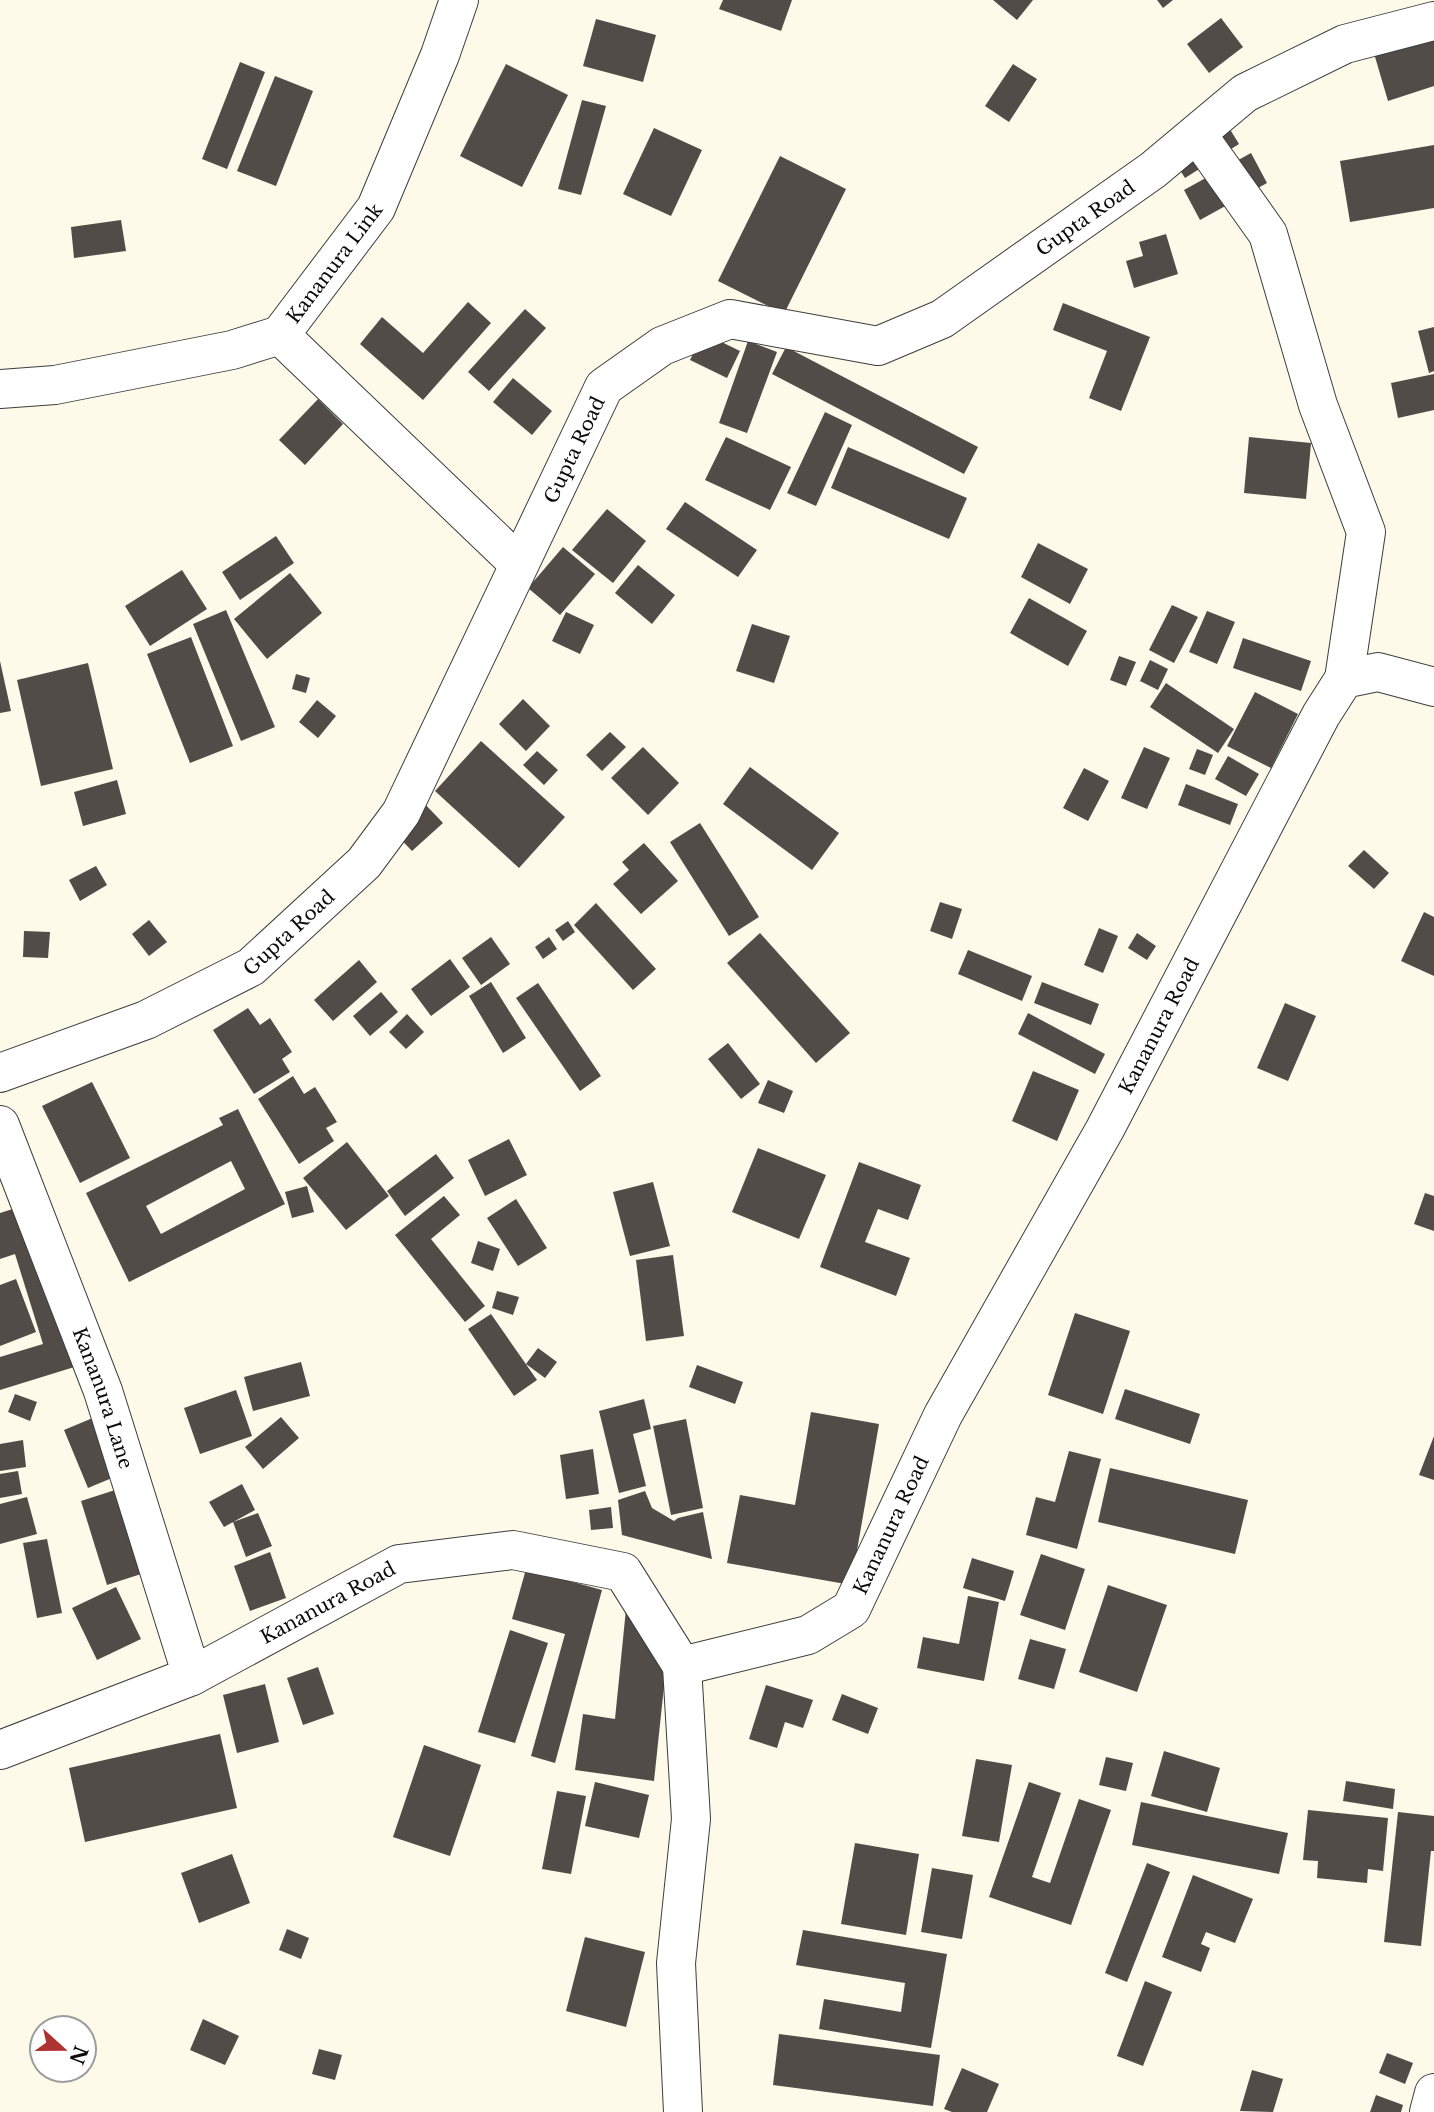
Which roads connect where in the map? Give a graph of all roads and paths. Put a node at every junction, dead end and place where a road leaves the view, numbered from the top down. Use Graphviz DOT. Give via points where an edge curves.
graph roads {
  1 [pos="459,0"];
  2 [pos="1434,20"];
  3 [pos="1197,134"];
  4 [pos="280,335"];
  5 [pos="0,389"];
  6 [pos="519,564"];
  7 [pos="1344,679"];
  8 [pos="1434,687"];
  9 [pos="0,1073"];
  10 [pos="0,1125"];
  11 [pos="682,1666"];
  12 [pos="192,1676"];
  13 [pos="0,1749"];
  14 [pos="1434,2093"];
  15 [pos="683,2112"];
  16 [pos="1429,2112"];
  1 -- 4 [label="street, Kananura Link" via="376,208"];
  2 -- 3 [label="street, Gupta Road" via="1345,44 1245,93"];
  3 -- 6 [label="street, Gupta Road" via="942,320 878,346 730,319 662,346 604,387"];
  3 -- 7 [label="street" via="1268,234 1318,404 1366,532"];
  4 -- 5 [label="street, Kananura Link" via="232,350 68,383"];
  4 -- 6 [label="street"];
  6 -- 9 [label="street, Gupta Road" via="401,813 364,863 251,967 146,1020"];
  7 -- 8 [label="street" via="1378,672"];
  7 -- 11 [label="street, Kananura Road" via="1105,1129 943,1415 851,1609 808,1635"];
  10 -- 12 [label="street, Kananura Lane" via="103,1391"];
  11 -- 12 [label="street, Kananura Road" via="623,1572 513,1550 399,1564"];
  11 -- 15 [label="street" via="691,1819 676,1963"];
  12 -- 13 [label="street, Kananura Road"];
  14 -- 16 [label="street"];
}
